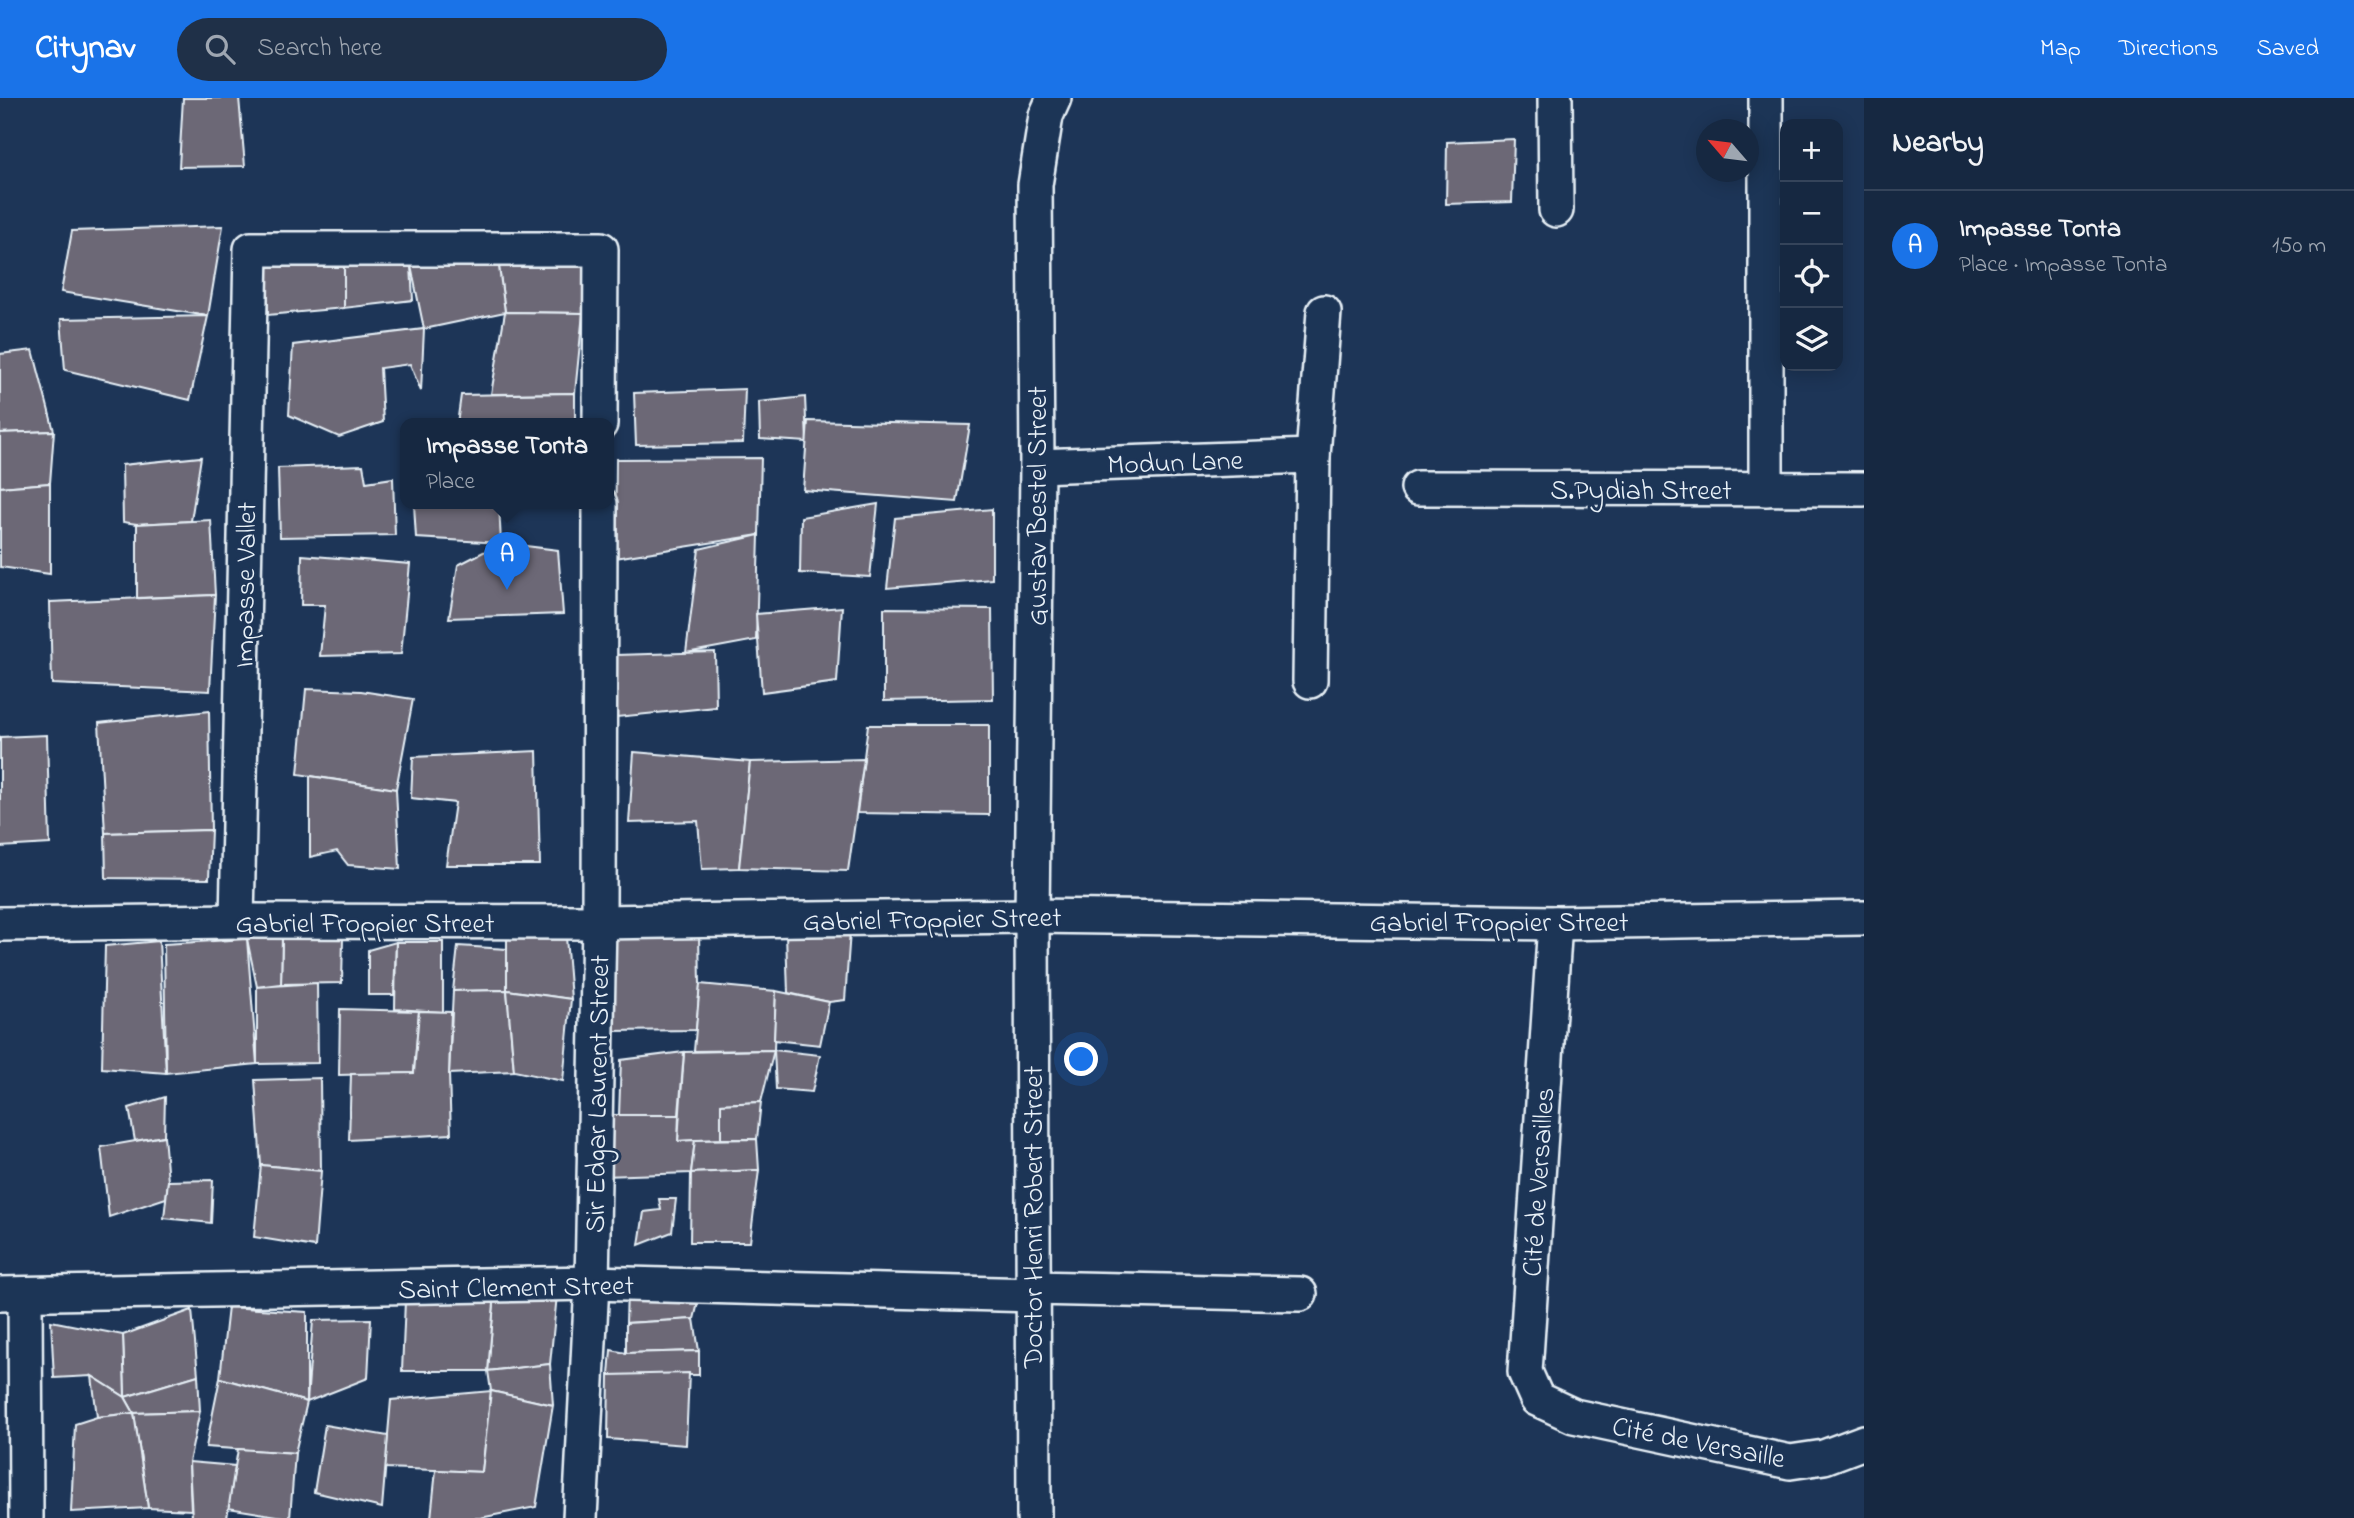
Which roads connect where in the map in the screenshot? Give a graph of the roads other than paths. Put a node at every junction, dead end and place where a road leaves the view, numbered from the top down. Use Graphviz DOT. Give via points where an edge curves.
graph roads {
  1 [pos="1054,98"];
  2 [pos="1555,98"];
  3 [pos="1766,98"];
  4 [pos="1556,210"];
  5 [pos="1324,312"];
  6 [pos="600,418"];
  7 [pos="1313,456"];
  8 [pos="1037,466"];
  9 [pos="1418,488"];
  10 [pos="1766,489"];
  11 [pos="1864,489"];
  12 [pos="600,509"];
  13 [pos="1310,681"];
  14 [pos="1032,916"];
  15 [pos="1864,918"];
  16 [pos="237,921"];
  17 [pos="599,922"];
  18 [pos="1555,923"];
  19 [pos="0,924"];
  20 [pos="592,1283"];
  21 [pos="1032,1291"];
  22 [pos="13,1294"];
  23 [pos="1300,1294"];
  24 [pos="1574,1416"];
  25 [pos="1864,1442"];
  26 [pos="26,1518"];
  27 [pos="580,1518"];
  28 [pos="1034,1518"];
  1 -- 8 [label="street, Gustav Bestel Street" via="1046,116 1035,184"];
  2 -- 4 [label="street"];
  3 -- 10 [label="street"];
  5 -- 7 [label="street"];
  6 -- 16 [label="street, Impasse Vallet" via="601,249 251,249"];
  7 -- 8 [label="street, Modun Lane"];
  7 -- 13 [label="street"];
  8 -- 14 [label="street, Gustav Bestel Street"];
  9 -- 10 [label="street, S.Pydiah Street"];
  10 -- 11 [label="street, S.Pydiah Street"];
  12 -- 17 [label="street, Sir Edgar Laurent Street"];
  14 -- 17 [label="street, Gabriel Froppier Street"];
  14 -- 18 [label="street, Gabriel Froppier Street"];
  14 -- 21 [label="street, Doctor Henri Robert Street"];
  15 -- 18 [label="street, Gabriel Froppier Street"];
  16 -- 17 [label="street, Gabriel Froppier Street"];
  16 -- 19 [label="street, Gabriel Froppier Street"];
  17 -- 20 [label="street, Sir Edgar Laurent Street"];
  18 -- 24 [label="street, Cité de Versailles" via="1525,1372 1537,1399"];
  20 -- 21 [label="street, Saint Clement Street"];
  20 -- 22 [label="street, Saint Clement Street"];
  20 -- 27 [label="street, Sir Edgar Laurent Street"];
  21 -- 23 [label="street, Saint Clement Street"];
  21 -- 28 [label="street, Doctor Henri Robert Street"];
  22 -- 26 [label="street"];
  24 -- 25 [label="street, Cité de Versaille" via="1790,1462 1824,1457"];
}
